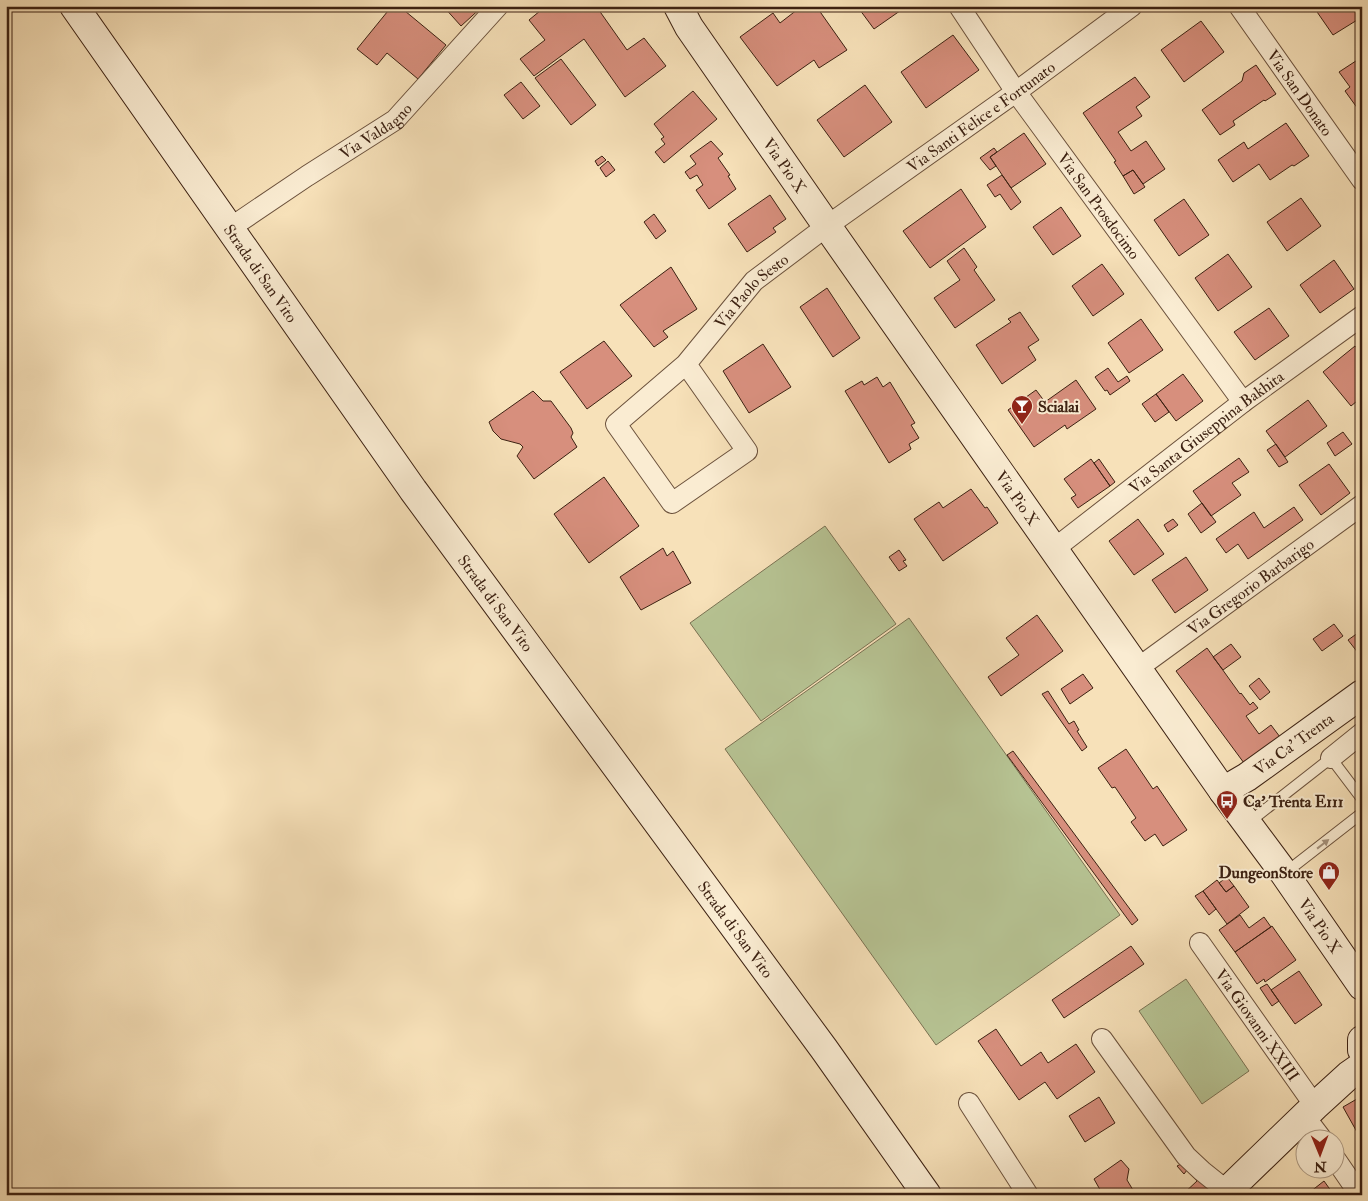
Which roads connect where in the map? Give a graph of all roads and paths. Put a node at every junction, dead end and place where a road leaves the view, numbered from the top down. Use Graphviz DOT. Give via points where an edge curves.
graph roads {
  1 [pos="74,6"];
  2 [pos="498,6"];
  3 [pos="678,6"];
  4 [pos="959,6"];
  5 [pos="1132,6"];
  6 [pos="1239,6"];
  7 [pos="1016,92"];
  8 [pos="1362,180"];
  9 [pos="827,226"];
  10 [pos="230,228"];
  11 [pos="1362,316"];
  12 [pos="686,364"];
  13 [pos="1243,402"];
  14 [pos="1362,505"];
  15 [pos="1054,549"];
  16 [pos="1138,668"];
  17 [pos="1362,694"];
  18 [pos="1362,733"];
  19 [pos="1331,758"];
  20 [pos="1223,792"];
  21 [pos="1362,799"];
  22 [pos="1362,813"];
  23 [pos="1246,824"];
  24 [pos="1284,874"];
  25 [pos="1200,943"];
  26 [pos="1362,986"];
  27 [pos="1102,1039"];
  28 [pos="1362,1040"];
  29 [pos="1362,1050"];
  30 [pos="1362,1066"];
  31 [pos="969,1103"];
  32 [pos="1310,1112"];
  33 [pos="1317,1128"];
  34 [pos="1346,1175"];
  35 [pos="1227,1193"];
  36 [pos="927,1195"];
  37 [pos="1028,1195"];
  38 [pos="1360,1195"];
  1 -- 10 [label="street, Strada di San Vito"];
  2 -- 10 [label="street, Via Valdagno" via="394,120"];
  3 -- 9 [label="street, Via Pio X"];
  4 -- 7 [label="street, Via San Prosdocimo"];
  5 -- 7 [label="street, Via Santi Felice e Fortunato"];
  6 -- 8 [label="street, Via San Donato"];
  7 -- 9 [label="street, Via Santi Felice e Fortunato"];
  7 -- 13 [label="street, Via San Prosdocimo"];
  9 -- 12 [label="street, Via Paolo Sesto" via="754,281"];
  9 -- 15 [label="street, Via Pio X"];
  10 -- 36 [label="street, Strada di San Vito" via="413,490 824,1049"];
  11 -- 13 [label="street, Via Santa Giuseppina Bakhita"];
  12 -- 12 [label="street, Via Paolo Sesto" via="616,424 672,503 747,451"];
  13 -- 15 [label="street, Via Santa Giuseppina Bakhita"];
  14 -- 16 [label="street, Via Gregorio Barbarigo"];
  15 -- 16 [label="street, Via Pio X"];
  16 -- 20 [label="street, Via Pio X"];
  17 -- 20 [label="street, Via Ca' Trenta"];
  18 -- 19 [label="street"];
  19 -- 21 [label="lane"];
  19 -- 23 [label="lane"];
  20 -- 23 [label="street, Via Pio X"];
  24 -- 22 [label="lane, one-way"];
  23 -- 24 [label="street, Via Pio X"];
  24 -- 26 [label="street, Via Pio X"];
  25 -- 32 [label="street, Via Giovanni XXIII"];
  27 -- 35 [label="street" via="1186,1156"];
  28 -- 29 [label="street"];
  30 -- 32 [label="street"];
  31 -- 37 [label="street"];
  32 -- 33 [label="street, Via Giovanni XXIII"];
  32 -- 35 [label="street"];
  34 -- 38 [label="street"];
}
